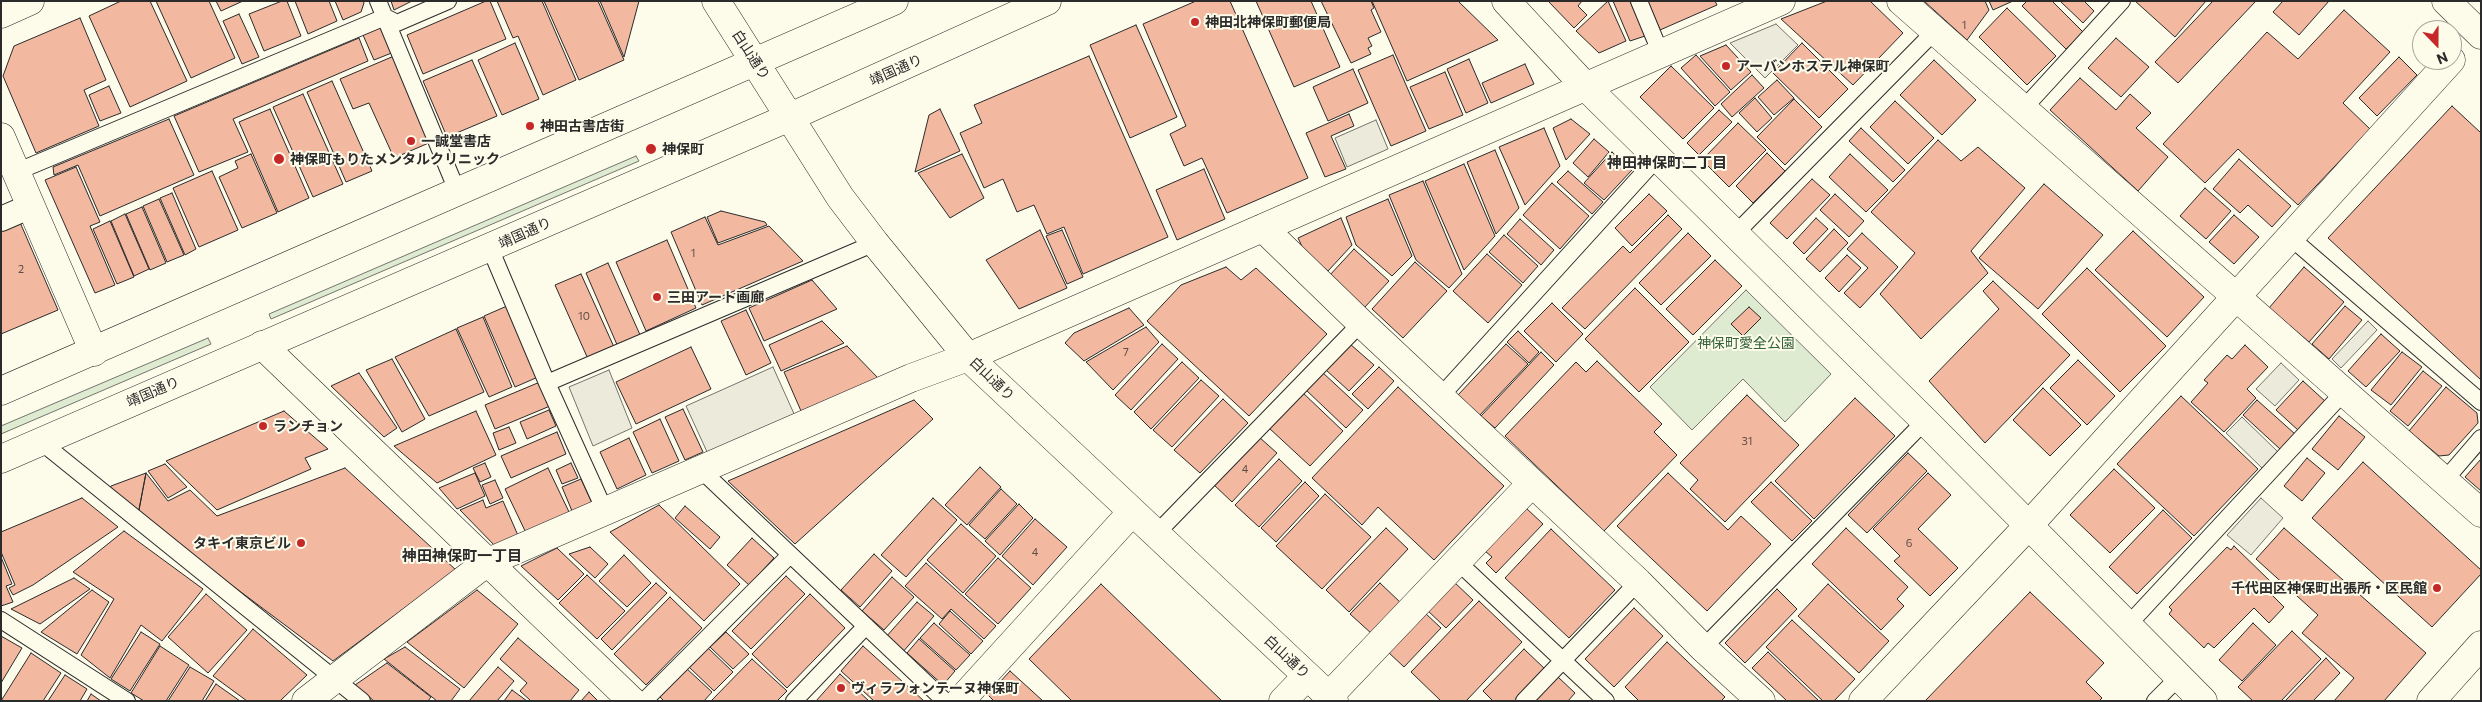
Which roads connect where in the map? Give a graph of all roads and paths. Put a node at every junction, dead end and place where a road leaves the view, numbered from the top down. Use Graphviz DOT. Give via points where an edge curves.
graph roads {
  1 [pos="30,1"];
  2 [pos="378,1"];
  3 [pos="448,1"];
  4 [pos="716,1"];
  5 [pos="894,1"];
  6 [pos="1047,1"];
  7 [pos="1506,1"];
  8 [pos="1638,1"];
  9 [pos="1781,1"];
  10 [pos="1901,1"];
  11 [pos="2122,1"];
  12 [pos="2446,1"];
  13 [pos="1,14"];
  14 [pos="385,17"];
  15 [pos="1936,31"];
  16 [pos="2479,33"];
  17 [pos="2462,49"];
  18 [pos="1661,54"];
  19 [pos="757,63"];
  20 [pos="2441,70"];
  21 [pos="1586,87"];
  22 [pos="2024,108"];
  23 [pos="790,117"];
  24 [pos="1,137"];
  25 [pos="1658,157"];
  26 [pos="16,172"];
  27 [pos="458,193"];
  28 [pos="31,206"];
  29 [pos="1,219"];
  30 [pos="1263,228"];
  31 [pos="1736,233"];
  32 [pos="2290,237"];
  33 [pos="875,243"];
  34 [pos="490,248"];
  35 [pos="2235,298"];
  36 [pos="1361,323"];
  37 [pos="262,345"];
  38 [pos="94,352"];
  39 [pos="968,357"];
  40 [pos="547,383"];
  41 [pos="1,391"];
  42 [pos="2343,393"];
  43 [pos="1439,398"];
  44 [pos="2481,402"];
  45 [pos="1924,421"];
  46 [pos="2481,438"];
  47 [pos="40,441"];
  48 [pos="1,459"];
  49 [pos="700,469"];
  50 [pos="2444,482"];
  51 [pos="1532,483"];
  52 [pos="605,511"];
  53 [pos="1132,512"];
  54 [pos="2481,513"];
  55 [pos="2028,526"];
  56 [pos="1156,534"];
  57 [pos="790,555"];
  58 [pos="486,562"];
  59 [pos="1458,562"];
  60 [pos="1638,582"];
  61 [pos="1,620"];
  62 [pos="2128,625"];
  63 [pos="866,626"];
  64 [pos="2481,645"];
  65 [pos="1703,648"];
  66 [pos="1562,660"];
  67 [pos="1307,676"];
  68 [pos="2179,677"];
  69 [pos="334,678"];
  70 [pos="1331,698"];
  71 [pos="127,701"];
  72 [pos="306,701"];
  73 [pos="362,701"];
  74 [pos="632,701"];
  75 [pos="644,701"];
  76 [pos="794,701"];
  77 [pos="945,701"];
  78 [pos="960,701"];
  79 [pos="1283,701"];
  80 [pos="1524,701"];
  81 [pos="1606,701"];
  82 [pos="1762,701"];
  83 [pos="1863,701"];
  84 [pos="2155,701"];
  85 [pos="2203,701"];
  86 [pos="2431,701"];
  1 -- 13 [label="street"];
  2 -- 14 [label="lane"];
  3 -- 14 [label="lane" via="397,23"];
  4 -- 19 [label="street, 白山通り"];
  5 -- 19 [label="street"];
  6 -- 23 [label="street, 靖国通り"];
  7 -- 21 [label="street"];
  8 -- 18 [label="lane"];
  9 -- 18 [label="street"];
  10 -- 15 [label="street"];
  11 -- 22 [label="lane"];
  12 -- 16 [label="street"];
  14 -- 26 [label="lane"];
  14 -- 27 [label="lane"];
  15 -- 22 [label="street"];
  15 -- 31 [label="lane"];
  16 -- 17 [label="street"];
  18 -- 21 [label="street"];
  19 -- 23 [label="street, 白山通り"];
  19 -- 27 [label="street"];
  20 -- 32 [label="street"];
  21 -- 25 [label="street"];
  21 -- 30 [label="street"];
  22 -- 35 [label="street"];
  23 -- 33 [label="street, 白山通り" via="840,197"];
  23 -- 34 [label="street, 靖国通り"];
  24 -- 26 [label="street"];
  25 -- 31 [label="street"];
  25 -- 43 [label="lane"];
  26 -- 28 [label="street"];
  27 -- 38 [label="street"];
  28 -- 29 [label="street"];
  28 -- 38 [label="street"];
  30 -- 36 [label="street"];
  30 -- 39 [label="street"];
  31 -- 45 [label="street"];
  32 -- 35 [label="street"];
  32 -- 44 [label="lane"];
  33 -- 39 [label="street, 白山通り"];
  33 -- 40 [label="lane"];
  34 -- 37 [label="street, 靖国通り"];
  34 -- 40 [label="lane"];
  35 -- 42 [label="street"];
  35 -- 55 [label="street"];
  36 -- 43 [label="street"];
  36 -- 56 [label="lane"];
  37 -- 47 [label="street, 靖国通り"];
  37 -- 58 [label="street"];
  38 -- 41 [label="street"];
  39 -- 49 [label="street" via="910,378"];
  39 -- 53 [label="street, 白山通り"];
  40 -- 52 [label="lane"];
  42 -- 50 [label="street"];
  42 -- 62 [label="lane"];
  43 -- 51 [label="street"];
  45 -- 55 [label="street"];
  45 -- 65 [label="lane"];
  46 -- 50 [label="lane"];
  47 -- 48 [label="street, 靖国通り"];
  47 -- 69 [label="lane"];
  49 -- 52 [label="street"];
  49 -- 57 [label="lane"];
  50 -- 54 [label="street"];
  51 -- 59 [label="street"];
  51 -- 60 [label="street"];
  52 -- 58 [label="street"];
  53 -- 56 [label="street, 白山通り"];
  53 -- 78 [label="street"];
  55 -- 62 [label="street"];
  55 -- 83 [label="street"];
  56 -- 67 [label="street, 白山通り"];
  57 -- 63 [label="lane"];
  57 -- 75 [label="lane"];
  58 -- 69 [label="street"];
  58 -- 74 [label="street"];
  59 -- 66 [label="lane"];
  59 -- 70 [label="street"];
  60 -- 65 [label="street"];
  60 -- 66 [label="lane"];
  61 -- 71 [label="lane"];
  62 -- 68 [label="street"];
  63 -- 76 [label="lane"];
  63 -- 77 [label="lane"];
  64 -- 86 [label="street"];
  65 -- 82 [label="street"];
  66 -- 80 [label="lane"];
  66 -- 81 [label="lane"];
  67 -- 70 [label="street, 白山通り"];
  67 -- 79 [label="street"];
  68 -- 84 [label="lane"];
  68 -- 85 [label="street"];
  69 -- 72 [label="street"];
  69 -- 73 [label="lane"];
}
